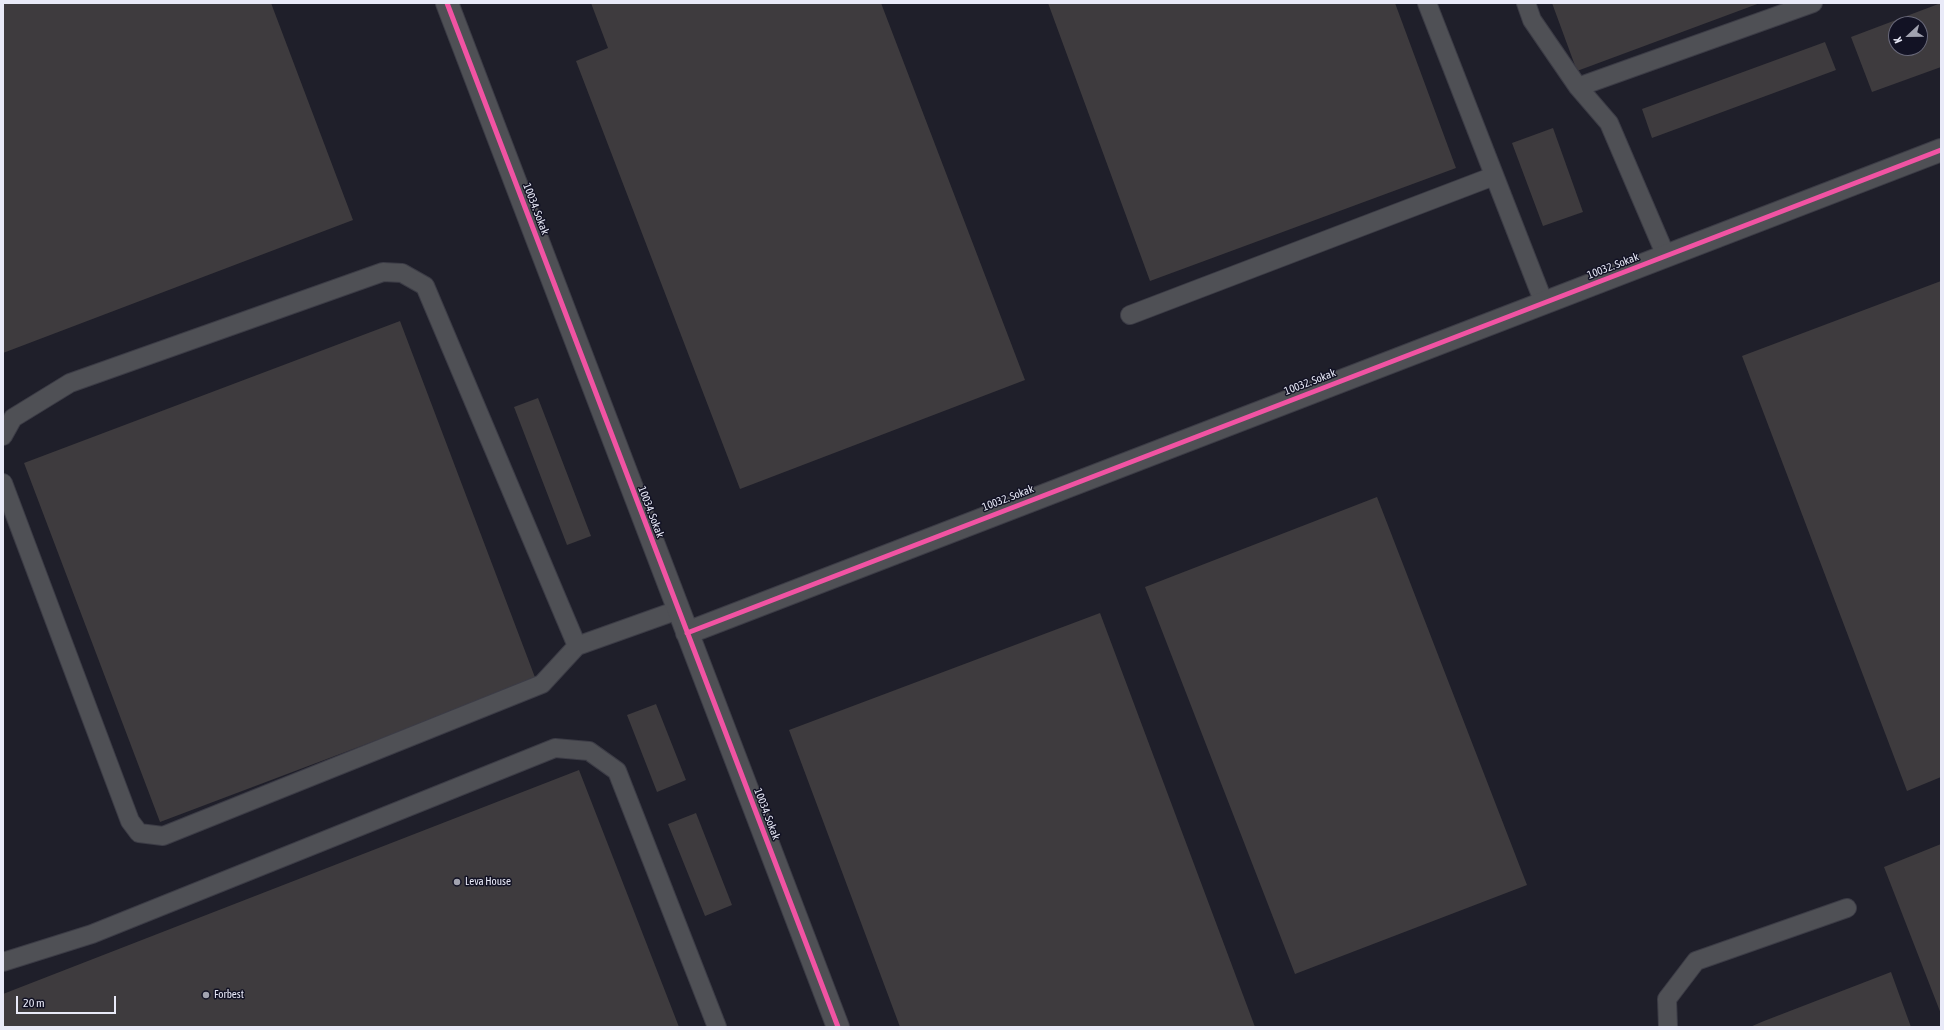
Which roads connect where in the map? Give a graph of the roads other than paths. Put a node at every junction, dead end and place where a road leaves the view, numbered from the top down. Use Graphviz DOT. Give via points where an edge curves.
graph roads {
  1 [pos="447,3"];
  2 [pos="1427,3"];
  3 [pos="1526,3"];
  4 [pos="1813,3"];
  5 [pos="1578,87"];
  6 [pos="1941,150"];
  7 [pos="1494,176"];
  8 [pos="1666,256"];
  9 [pos="1544,303"];
  10 [pos="1130,315"];
  11 [pos="3,436"];
  12 [pos="3,483"];
  13 [pos="678,610"];
  14 [pos="686,633"];
  15 [pos="577,646"];
  16 [pos="1847,908"];
  17 [pos="3,962"];
  18 [pos="717,1027"];
  19 [pos="838,1027"];
  20 [pos="1668,1027"];
  1 -- 13 [label="street, 10034. Sokak"];
  2 -- 7 [label="lane"];
  3 -- 5 [label="lane" via="1532,20"];
  4 -- 5 [label="lane"];
  5 -- 8 [label="lane" via="1609,123"];
  6 -- 8 [label="street, 10032. Sokak"];
  7 -- 9 [label="lane"];
  7 -- 10 [label="lane"];
  8 -- 9 [label="street, 10032. Sokak"];
  9 -- 14 [label="street, 10032. Sokak"];
  11 -- 15 [label="lane" via="13,418 70,383 383,272 402,273 425,286"];
  12 -- 15 [label="lane" via="130,821 139,833 163,836 542,684"];
  13 -- 14 [label="street, 10034. Sokak"];
  13 -- 15 [label="lane"];
  14 -- 19 [label="street, 10034. Sokak"];
  16 -- 20 [label="lane" via="1696,961 1667,999"];
  17 -- 18 [label="lane" via="92,934 555,748 589,751 617,771"];
}
